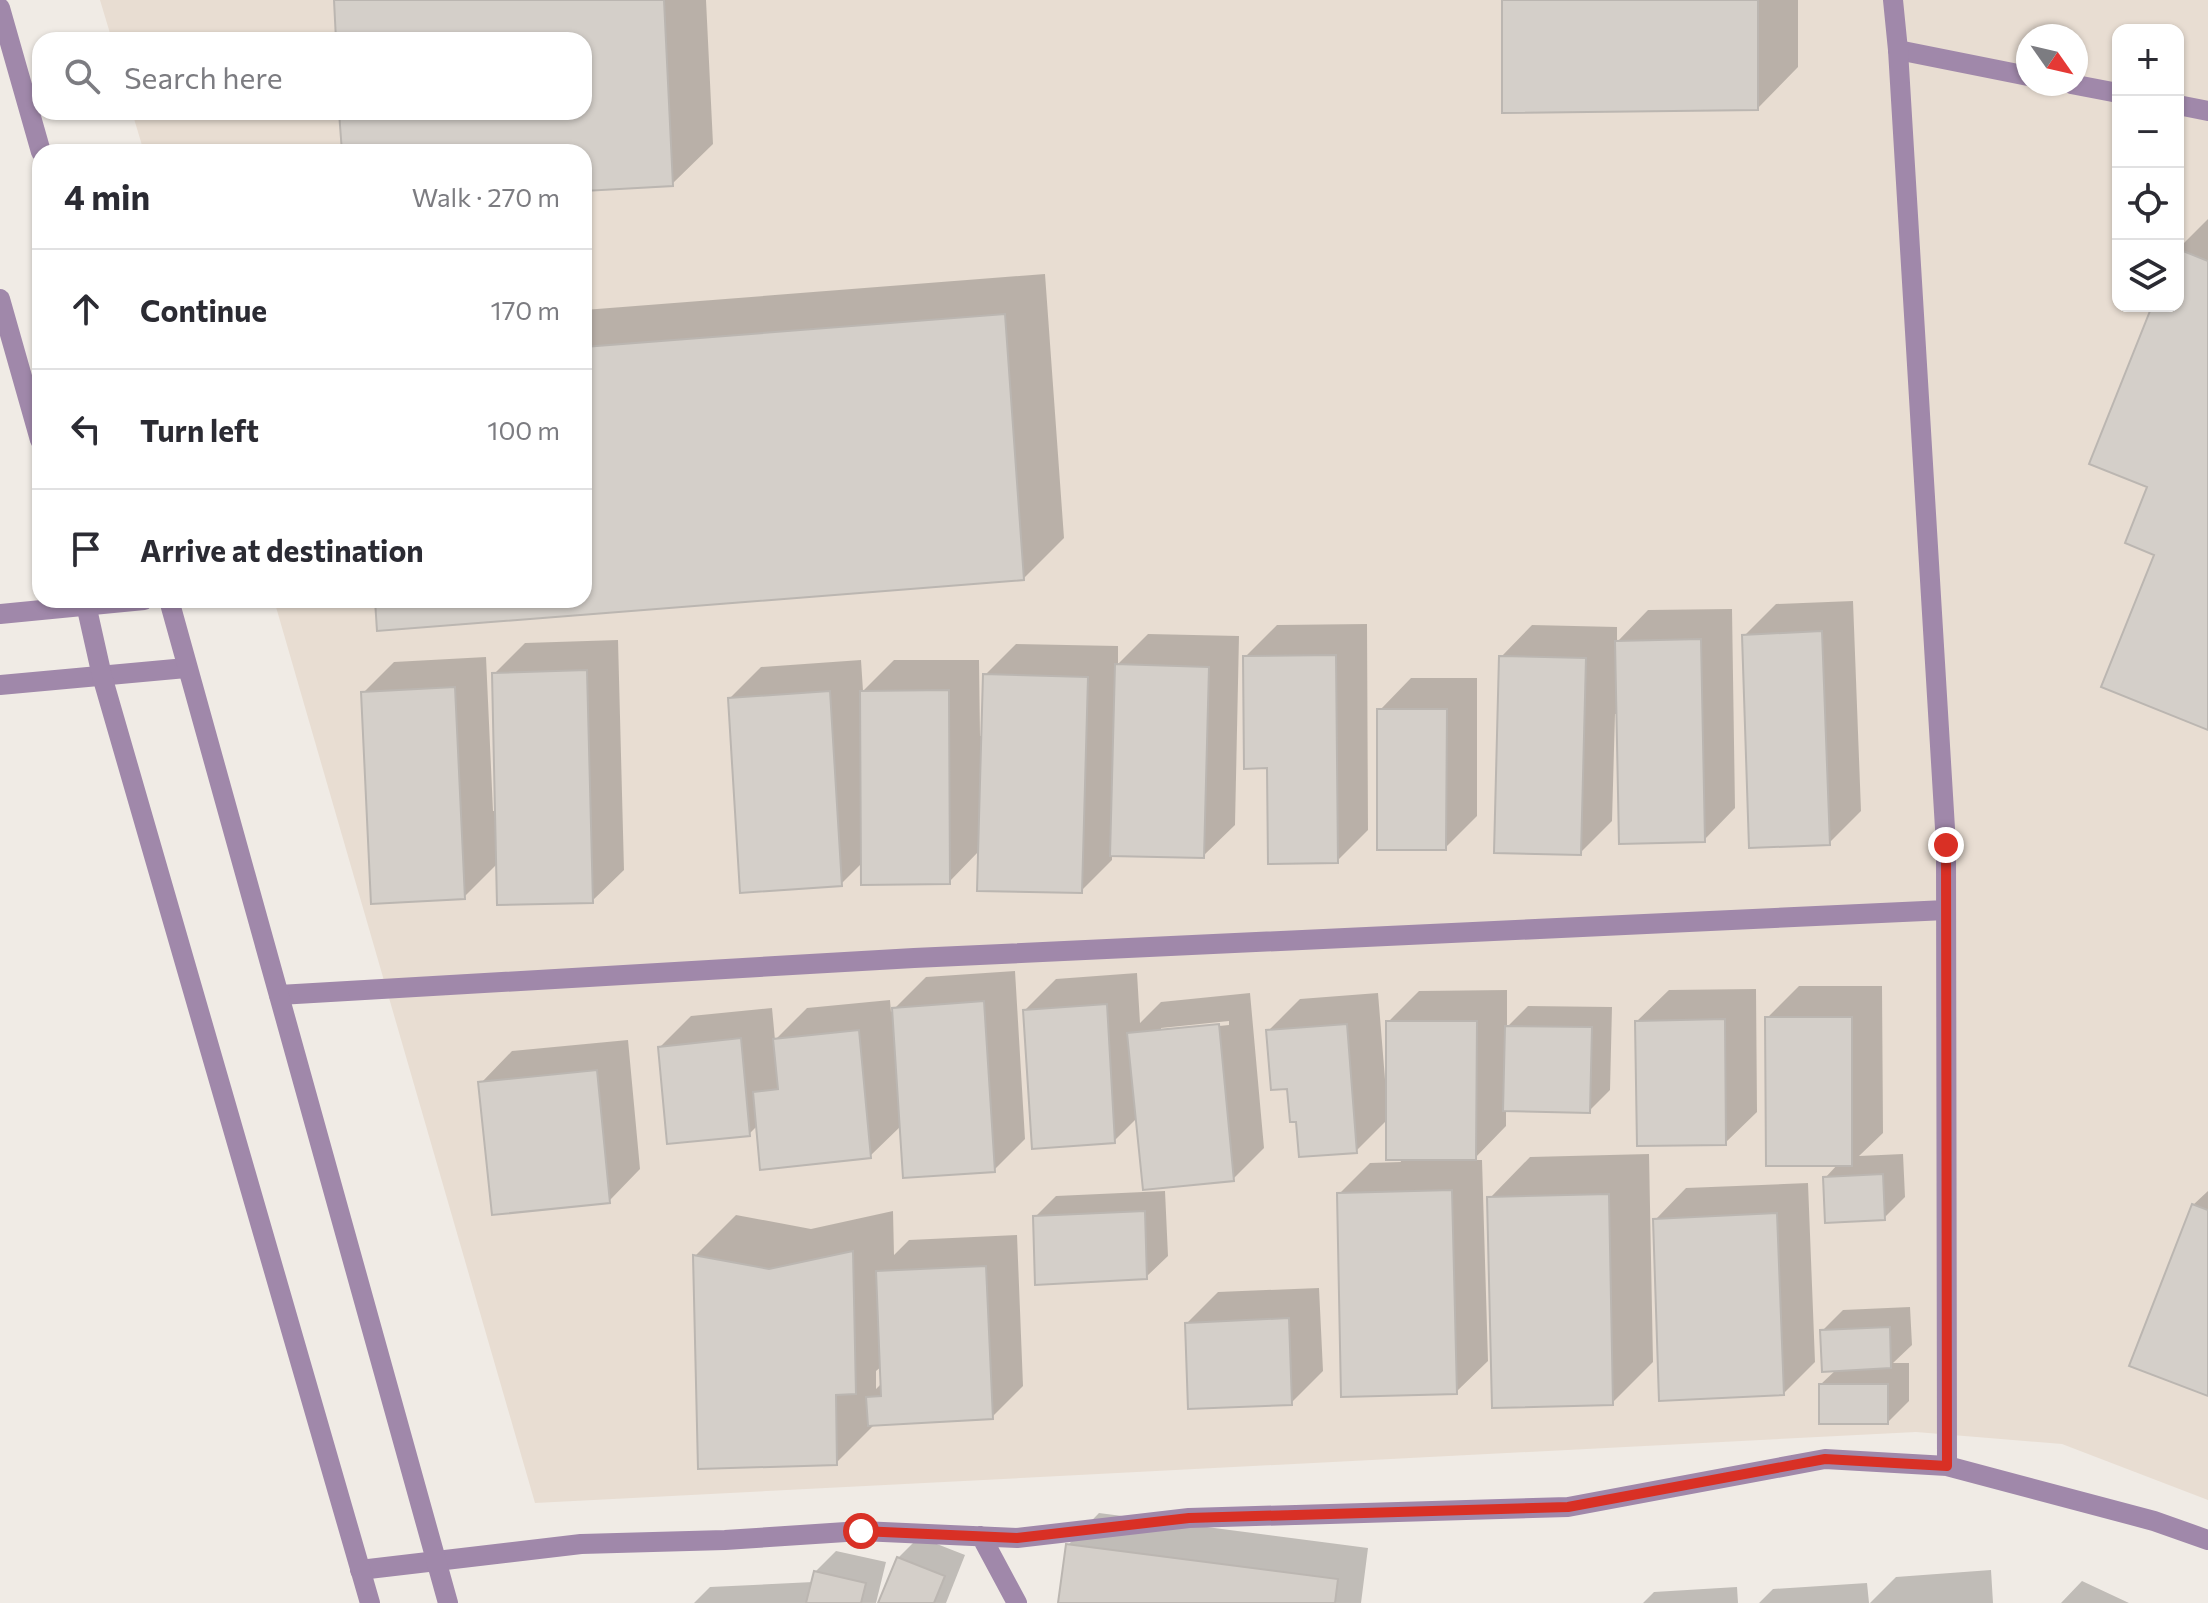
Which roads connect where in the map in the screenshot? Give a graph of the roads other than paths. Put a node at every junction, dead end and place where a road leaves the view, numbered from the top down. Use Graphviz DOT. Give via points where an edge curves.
graph roads {
  1 [pos="1893,0"];
  2 [pos="0,8"];
  3 [pos="1898,50"];
  4 [pos="2016,74"];
  5 [pos="2088,87"];
  6 [pos="2112,92"];
  7 [pos="2184,106"];
  8 [pos="2208,111"];
  9 [pos="39,144"];
  10 [pos="0,299"];
  11 [pos="32,412"];
  12 [pos="47,608"];
  13 [pos="87,608"];
  14 [pos="171,608"];
  15 [pos="0,614"];
  16 [pos="186,668"];
  17 [pos="102,676"];
  18 [pos="0,685"];
  19 [pos="1946,910"];
  20 [pos="279,995"];
  21 [pos="1947,1466"];
  22 [pos="981,1536"];
  23 [pos="2208,1540"];
  24 [pos="437,1561"];
  25 [pos="360,1570"];
  26 [pos="370,1603"];
  27 [pos="448,1603"];
  28 [pos="1017,1603"];
  1 -- 3 [label="street"];
  2 -- 9 [label="street"];
  3 -- 4 [label="street"];
  3 -- 19 [label="street"];
  5 -- 6 [label="street"];
  7 -- 8 [label="street"];
  10 -- 11 [label="street"];
  12 -- 15 [label="street"];
  13 -- 17 [label="street"];
  14 -- 16 [label="street"];
  16 -- 17 [label="street"];
  16 -- 20 [label="street"];
  17 -- 18 [label="street"];
  17 -- 25 [label="street"];
  19 -- 20 [label="street" via="914,958"];
  19 -- 21 [label="street"];
  20 -- 24 [label="street"];
  21 -- 22 [label="street" via="1825,1459 1568,1507 1189,1518 1017,1538"];
  21 -- 23 [label="street"];
  22 -- 24 [label="street" via="861,1531 581,1544"];
  22 -- 28 [label="street"];
  24 -- 25 [label="street"];
  24 -- 27 [label="street"];
  25 -- 26 [label="street"];
}
